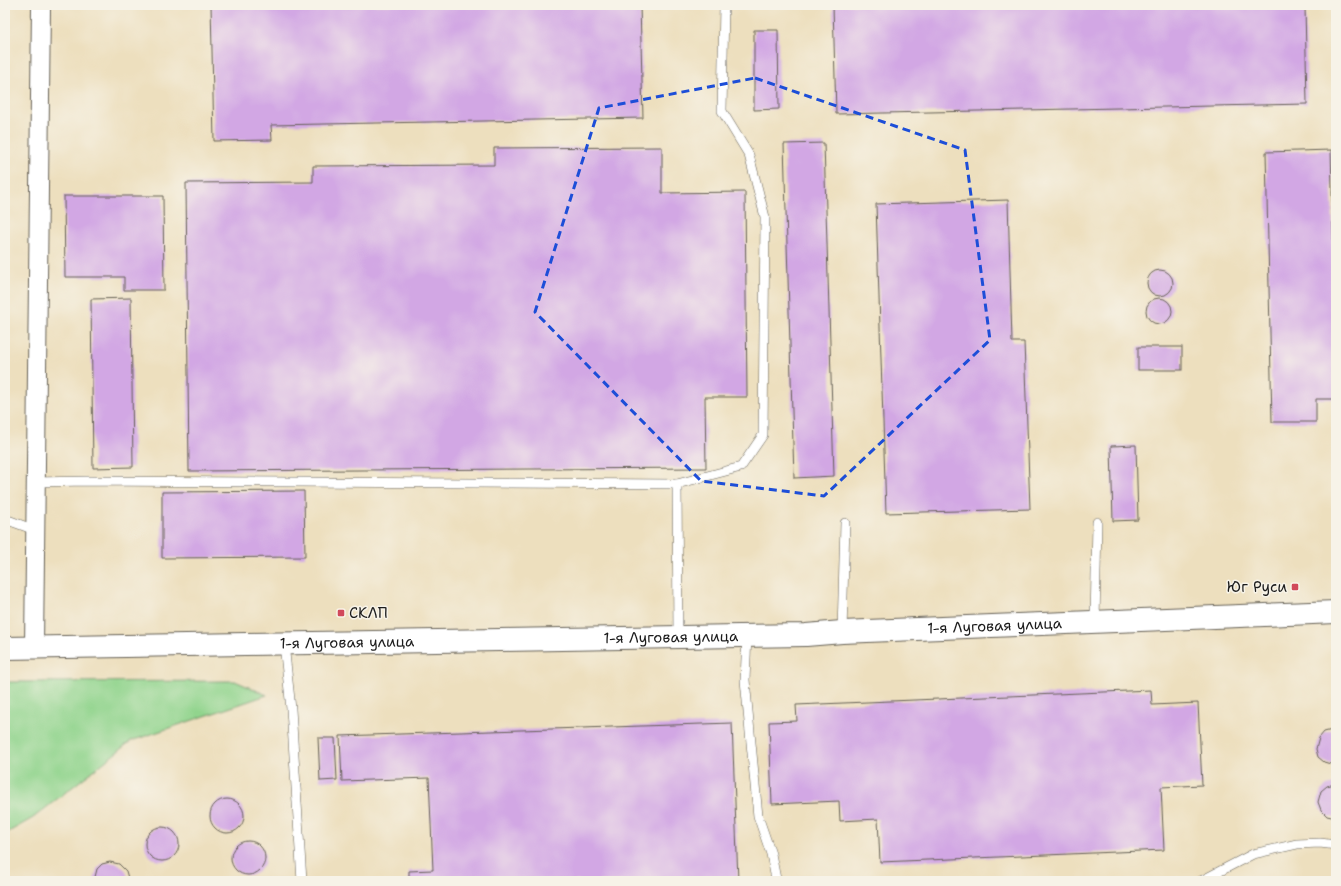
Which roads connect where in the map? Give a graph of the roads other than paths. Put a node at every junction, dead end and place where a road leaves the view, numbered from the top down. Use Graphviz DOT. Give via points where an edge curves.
graph roads {
  1 [pos="41,5"];
  2 [pos="724,5"];
  3 [pos="36,482"];
  4 [pos="677,484"];
  5 [pos="5,519"];
  6 [pos="1096,522"];
  7 [pos="845,523"];
  8 [pos="35,530"];
  9 [pos="1336,612"];
  10 [pos="1095,622"];
  11 [pos="842,632"];
  12 [pos="747,636"];
  13 [pos="678,637"];
  14 [pos="284,644"];
  15 [pos="5,648"];
  16 [pos="34,648"];
  17 [pos="1336,845"];
  18 [pos="776,880"];
  19 [pos="302,881"];
  20 [pos="1201,881"];
  1 -- 3 [label="street"];
  2 -- 4 [label="lane" via="722,112 749,155 765,217 763,435 741,467"];
  3 -- 4 [label="lane"];
  3 -- 8 [label="street"];
  4 -- 13 [label="lane"];
  5 -- 8 [label="lane"];
  6 -- 10 [label="lane"];
  7 -- 11 [label="lane"];
  8 -- 16 [label="street"];
  9 -- 10 [label="main road, 1-я Луговая улица"];
  10 -- 11 [label="main road, 1-я Луговая улица"];
  11 -- 12 [label="main road, 1-я Луговая улица"];
  12 -- 13 [label="main road, 1-я Луговая улица"];
  12 -- 18 [label="lane" via="745,680 758,816 771,854"];
  13 -- 14 [label="main road, 1-я Луговая улица"];
  14 -- 16 [label="main road, 1-я Луговая улица"];
  14 -- 19 [label="lane" via="292,717"];
  15 -- 16 [label="main road, 1-я Луговая улица"];
  17 -- 20 [label="lane" via="1297,844 1253,854"];
}
